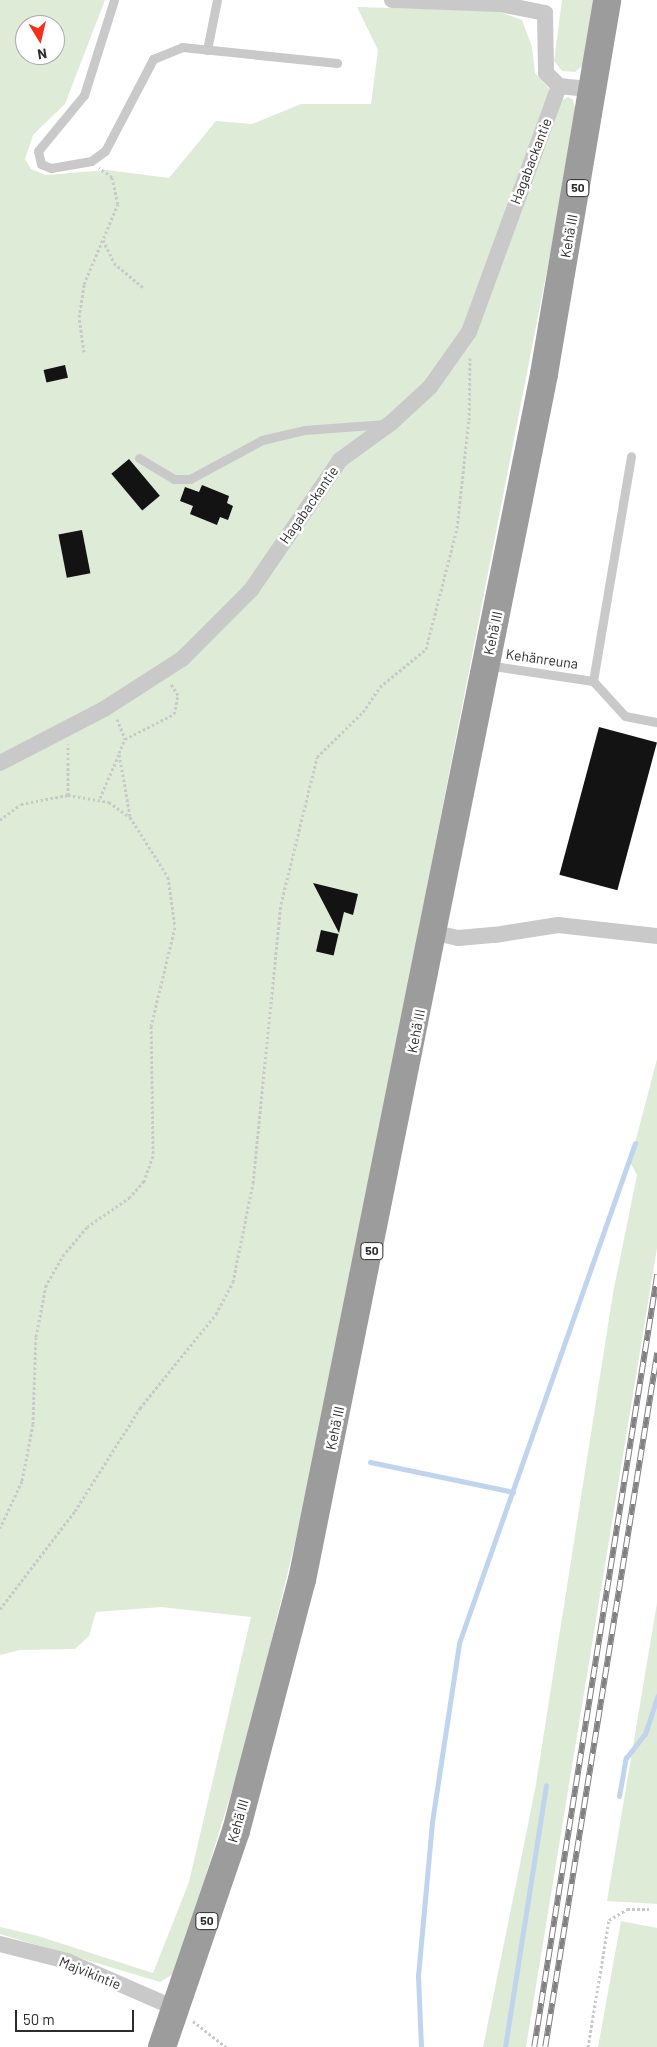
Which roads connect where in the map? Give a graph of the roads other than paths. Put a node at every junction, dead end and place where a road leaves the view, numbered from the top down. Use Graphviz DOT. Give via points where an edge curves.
graph roads {
  1 [pos="114,0"];
  2 [pos="217,0"];
  3 [pos="392,0"];
  4 [pos="607,0"];
  5 [pos="207,50"];
  6 [pos="337,62"];
  7 [pos="559,86"];
  8 [pos="595,90"];
  9 [pos="391,423"];
  10 [pos="631,456"];
  11 [pos="139,458"];
  12 [pos="486,665"];
  13 [pos="594,681"];
  14 [pos="657,722"];
  15 [pos="0,763"];
  16 [pos="434,933"];
  17 [pos="657,936"];
  18 [pos="0,1944"];
  19 [pos="177,2010"];
  20 [pos="162,2047"];
  1 -- 5 [label="lane" via="84,95 38,151 41,164 51,168 91,161 105,151 153,58 182,47"];
  2 -- 5 [label="lane"];
  3 -- 7 [label="street" via="510,5 545,13 543,61 546,73"];
  4 -- 8 [label="highway, Kehä III / 50"];
  5 -- 6 [label="lane"];
  7 -- 8 [label="street"];
  7 -- 9 [label="street, Hagabackantie" via="469,332 430,387"];
  8 -- 12 [label="highway, Kehä III / 50"];
  9 -- 11 [label="lane" via="304,430 262,440 190,479 174,479"];
  9 -- 15 [label="street, Hagabackantie" via="340,460 251,590 182,659 104,709"];
  10 -- 13 [label="lane"];
  12 -- 13 [label="lane, Kehänreuna"];
  12 -- 16 [label="highway, Kehä III / 50"];
  13 -- 14 [label="lane" via="625,716"];
  16 -- 17 [label="street" via="476,937 558,924"];
  16 -- 19 [label="highway, Kehä III / 50" via="302,1580 238,1822"];
  18 -- 19 [label="street, Majvikintie" via="67,1961"];
  19 -- 20 [label="highway, Kehä III / 50"];
}
